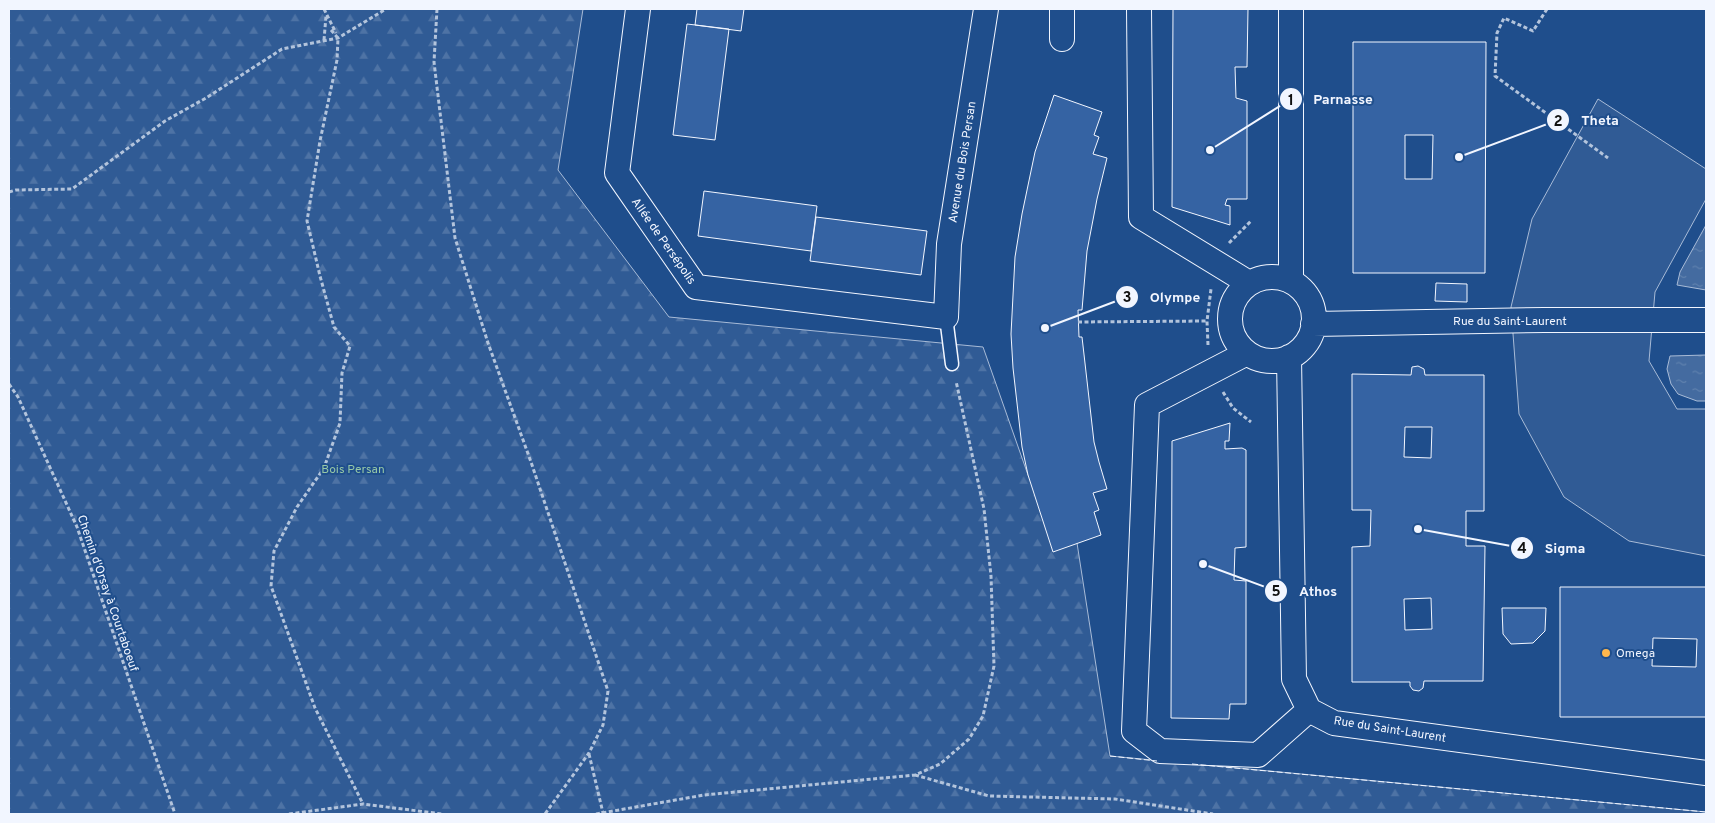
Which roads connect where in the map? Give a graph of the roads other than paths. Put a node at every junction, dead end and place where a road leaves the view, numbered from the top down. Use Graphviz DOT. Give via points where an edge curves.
graph roads {
  1 [pos="638,9"];
  2 [pos="986,9"];
  3 [pos="1062,9"];
  4 [pos="1139,9"];
  5 [pos="1291,9"];
  6 [pos="1062,38"];
  7 [pos="1291,281"];
  8 [pos="1249,283"];
  9 [pos="946,317"];
  10 [pos="1706,320"];
  11 [pos="1313,324"];
  12 [pos="1247,353"];
  13 [pos="1289,357"];
  14 [pos="952,364"];
  15 [pos="1309,710"];
  16 [pos="1706,773"];
  1 -- 9 [label="street, Allée de Persépolis" via="617,173 696,288"];
  2 -- 9 [label="street, Avenue du Bois Persan" via="949,244"];
  3 -- 6 [label="street"];
  4 -- 8 [label="street" via="1141,217"];
  5 -- 7 [label="street"];
  7 -- 8 [label="street" via="1263,277"];
  7 -- 11 [label="street" via="1308,299 1313,311"];
  8 -- 12 [label="street" via="1232,304 1230,317 1231,331"];
  9 -- 14 [label="lane"];
  10 -- 11 [label="street, Rue du Saint-Laurent"];
  11 -- 13 [label="street" via="1301,349"];
  12 -- 13 [label="street" via="1260,359"];
  12 -- 15 [label="street" via="1147,405 1134,731 1160,750 1258,755"];
  13 -- 15 [label="street" via="1294,679"];
  15 -- 16 [label="street, Rue du Saint-Laurent" via="1334,723"];
}
